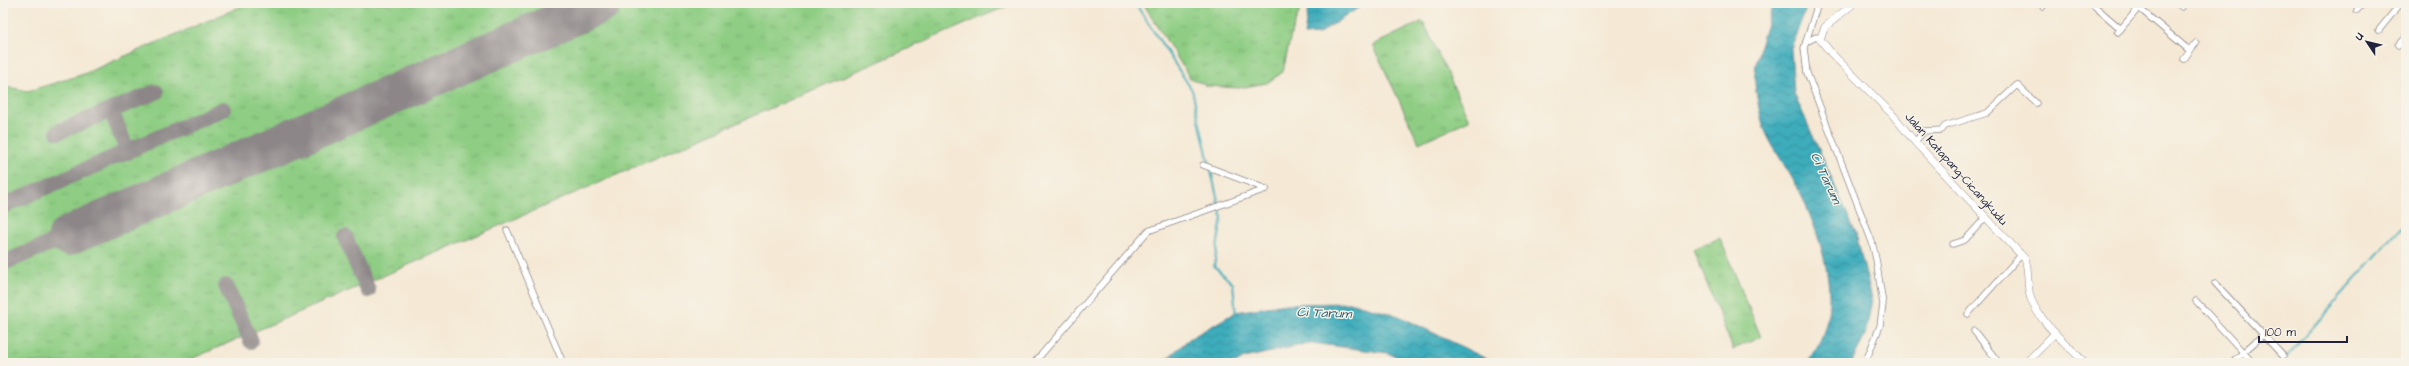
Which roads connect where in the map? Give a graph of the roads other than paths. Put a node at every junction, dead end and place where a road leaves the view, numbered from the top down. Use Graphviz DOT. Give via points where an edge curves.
graph roads {
  1 [pos="1818,3"];
  2 [pos="1854,3"];
  3 [pos="2092,3"];
  4 [pos="2133,3"];
  5 [pos="2177,3"];
  6 [pos="2364,3"];
  7 [pos="2401,3"];
  8 [pos="2141,5"];
  9 [pos="2182,7"];
  10 [pos="2356,10"];
  11 [pos="2379,30"];
  12 [pos="2406,36"];
  13 [pos="1820,39"];
  14 [pos="1806,42"];
  15 [pos="2196,43"];
  16 [pos="2398,45"];
  17 [pos="2189,50"];
  18 [pos="2184,59"];
  19 [pos="2036,104"];
  20 [pos="1915,142"];
  21 [pos="1203,165"];
  22 [pos="1984,218"];
  23 [pos="507,230"];
  24 [pos="1953,244"];
  25 [pos="2021,255"];
  26 [pos="2215,283"];
  27 [pos="2196,301"];
  28 [pos="1968,314"];
  29 [pos="1974,331"];
  30 [pos="2055,333"];
  31 [pos="2263,335"];
  32 [pos="2243,352"];
  33 [pos="2283,356"];
  34 [pos="563,363"];
  35 [pos="1034,363"];
  36 [pos="1868,363"];
  37 [pos="1999,363"];
  38 [pos="2026,363"];
  39 [pos="2085,363"];
  40 [pos="2231,363"];
  41 [pos="2253,363"];
  1 -- 14 [label="street"];
  2 -- 13 [label="street" via="1825,28"];
  3 -- 8 [label="street" via="2120,31"];
  4 -- 8 [label="street"];
  5 -- 9 [label="street"];
  6 -- 10 [label="street"];
  7 -- 11 [label="street"];
  8 -- 17 [label="street"];
  12 -- 16 [label="street"];
  13 -- 14 [label="street" via="1816,37"];
  13 -- 20 [label="street, Jalan Katapang-Cicangkudu" via="1892,114"];
  14 -- 36 [label="street" via="1804,54 1807,73 1872,242 1876,259 1883,304 1880,326 1867,358"];
  15 -- 17 [label="street"];
  17 -- 18 [label="street"];
  19 -- 20 [label="street" via="2017,85 1987,113 1945,126 1942,130 1924,131"];
  20 -- 22 [label="street, Jalan Katapang-Cicangkudu"];
  21 -- 35 [label="street" via="1266,190 1148,231"];
  22 -- 24 [label="street" via="1966,240"];
  22 -- 25 [label="street, Jalan Katapang-Cicangkudu"];
  23 -- 34 [label="street"];
  25 -- 28 [label="street"];
  25 -- 30 [label="street, Jalan Katapang-Cicangkudu" via="2029,270 2029,294 2032,301"];
  26 -- 31 [label="street"];
  27 -- 32 [label="street"];
  29 -- 37 [label="street"];
  30 -- 38 [label="street"];
  30 -- 39 [label="street, Jalan Katapang-Cicangkudu"];
  31 -- 32 [label="street"];
  31 -- 33 [label="street"];
  32 -- 40 [label="street"];
  32 -- 41 [label="street"];
}
